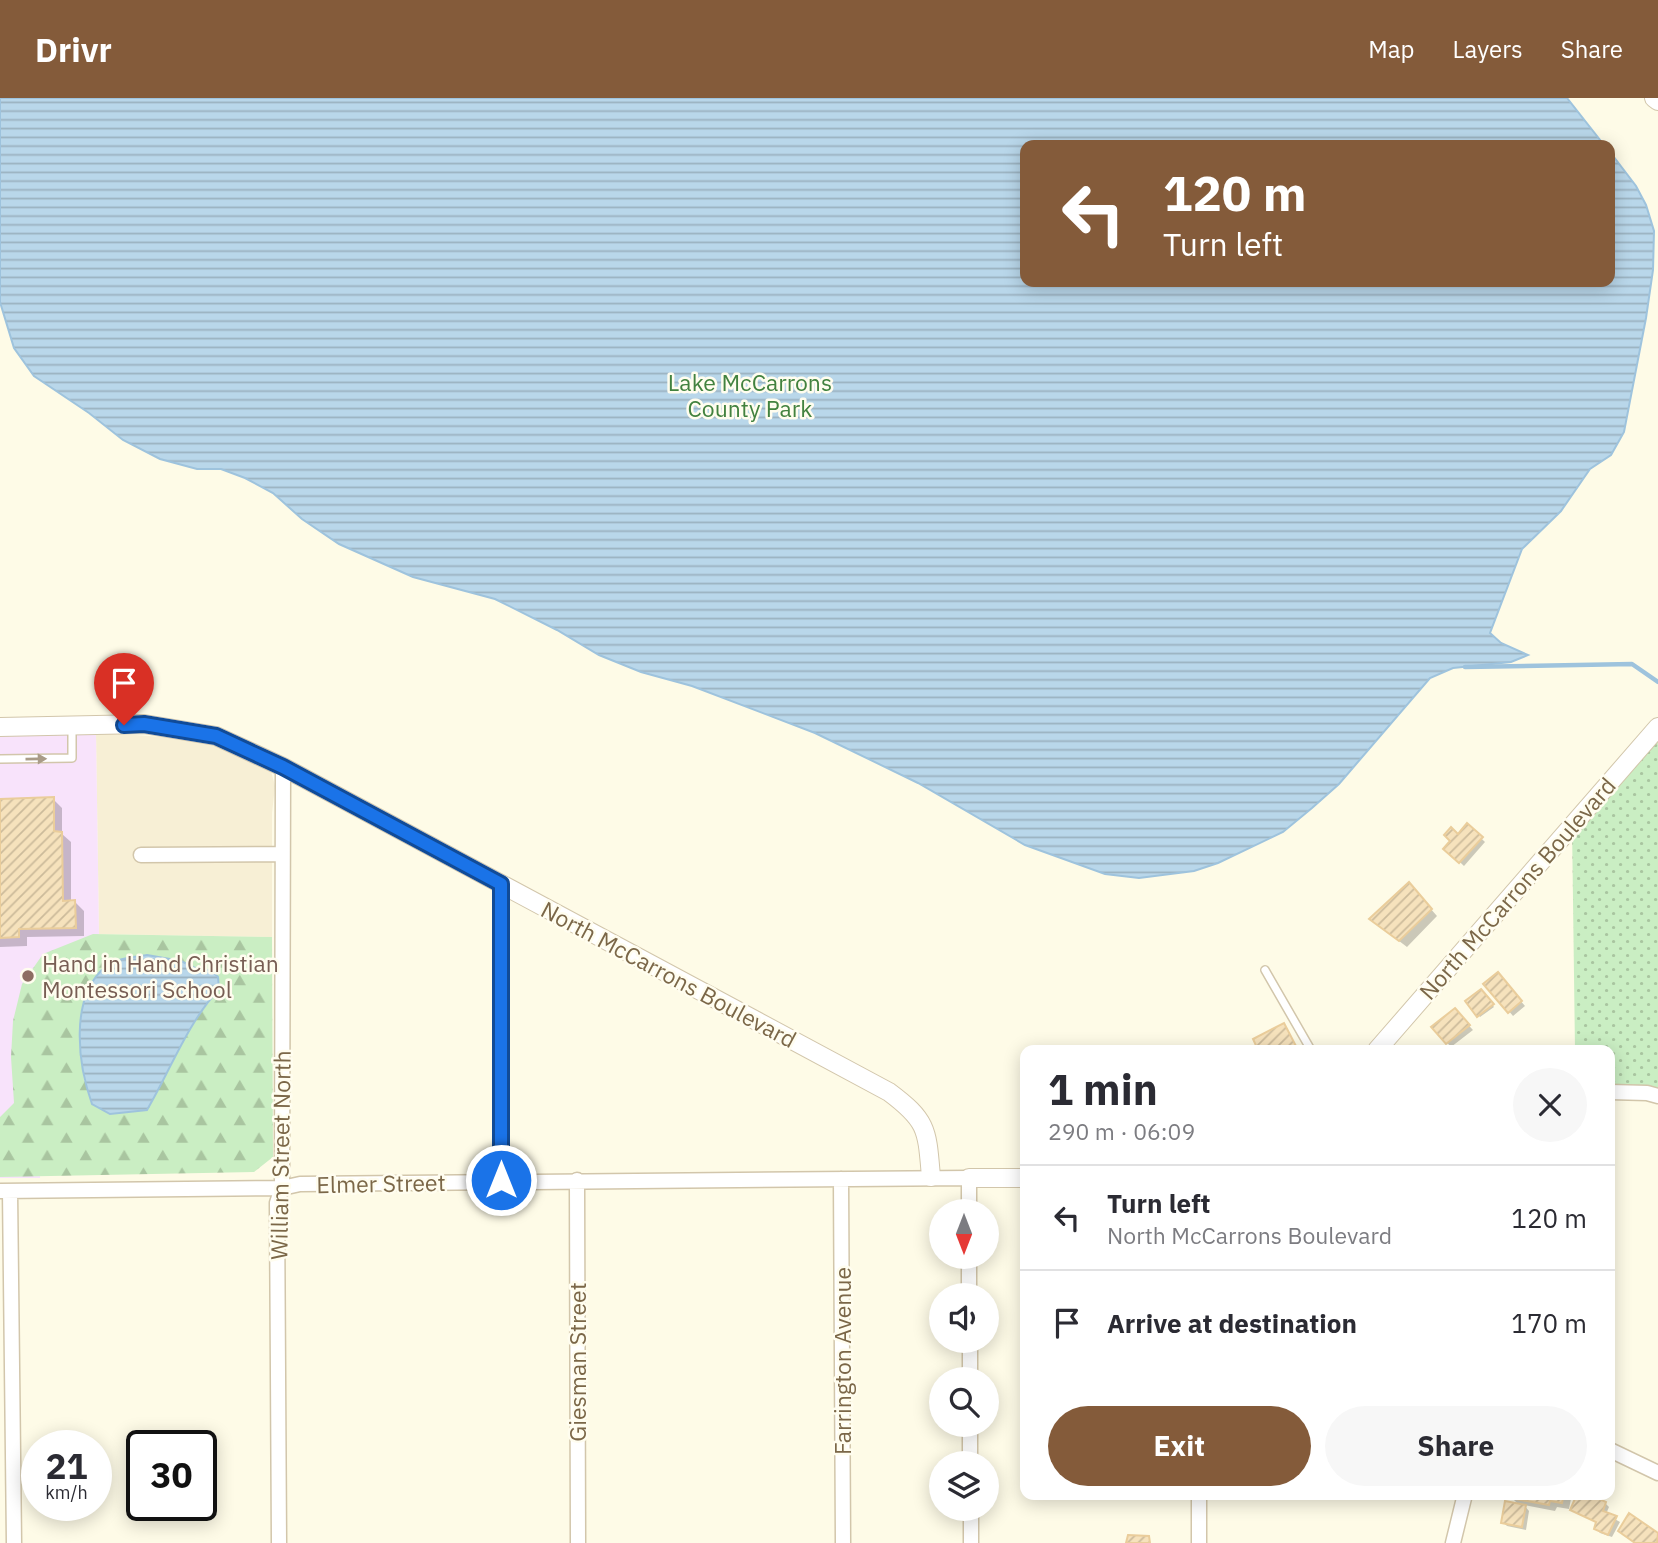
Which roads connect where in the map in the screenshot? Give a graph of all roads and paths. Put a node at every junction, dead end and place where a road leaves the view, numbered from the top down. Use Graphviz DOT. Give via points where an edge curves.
graph roads {
  1 [pos="1654,98"];
  2 [pos="1658,101"];
  3 [pos="72,726"];
  4 [pos="0,727"];
  5 [pos="1658,727"];
  6 [pos="0,760"];
  7 [pos="283,767"];
  8 [pos="141,855"];
  9 [pos="281,855"];
  10 [pos="501,884"];
  11 [pos="1265,970"];
  12 [pos="1308,1045"];
  13 [pos="1381,1045"];
  14 [pos="1615,1092"];
  15 [pos="1658,1096"];
  16 [pos="931,1177"];
  17 [pos="968,1178"];
  18 [pos="1020,1178"];
  19 [pos="841,1179"];
  20 [pos="501,1180"];
  21 [pos="577,1180"];
  22 [pos="282,1188"];
  23 [pos="5,1191"];
  24 [pos="969,1199"];
  25 [pos="1615,1452"];
  26 [pos="1658,1473"];
  27 [pos="1199,1500"];
  28 [pos="1464,1500"];
  29 [pos="971,1521"];
  30 [pos="13,1543"];
  31 [pos="279,1543"];
  32 [pos="578,1543"];
  33 [pos="843,1543"];
  34 [pos="971,1543"];
  35 [pos="1199,1543"];
  36 [pos="1453,1543"];
  1 -- 2 [label="street"];
  3 -- 4 [label="street, North McCarrons Boulevard"];
  6 -- 3 [label="lane, one-way" via="72,758"];
  3 -- 7 [label="street, North McCarrons Boulevard" via="144,724 216,736"];
  5 -- 13 [label="street, North McCarrons Boulevard"];
  7 -- 9 [label="street, William Street North"];
  7 -- 10 [label="street, North McCarrons Boulevard"];
  8 -- 9 [label="street"];
  9 -- 22 [label="street, William Street North"];
  10 -- 16 [label="street, North McCarrons Boulevard" via="889,1092 919,1118 927,1134"];
  10 -- 20 [label="street"];
  11 -- 12 [label="lane"];
  14 -- 15 [label="street"];
  16 -- 17 [label="street, Elmer Street"];
  16 -- 19 [label="street, Elmer Street"];
  17 -- 18 [label="street"];
  17 -- 24 [label="street"];
  19 -- 21 [label="street, Elmer Street"];
  19 -- 33 [label="street, Farrington Avenue"];
  20 -- 21 [label="street, Elmer Street"];
  20 -- 22 [label="street, Elmer Street"];
  21 -- 32 [label="street, Giesman Street"];
  22 -- 23 [label="street, Elmer Street"];
  22 -- 31 [label="street, William Street North" via="277,1203"];
  23 -- 30 [label="street"];
  25 -- 26 [label="street"];
  27 -- 35 [label="street"];
  28 -- 36 [label="street"];
  29 -- 34 [label="street"];
}
